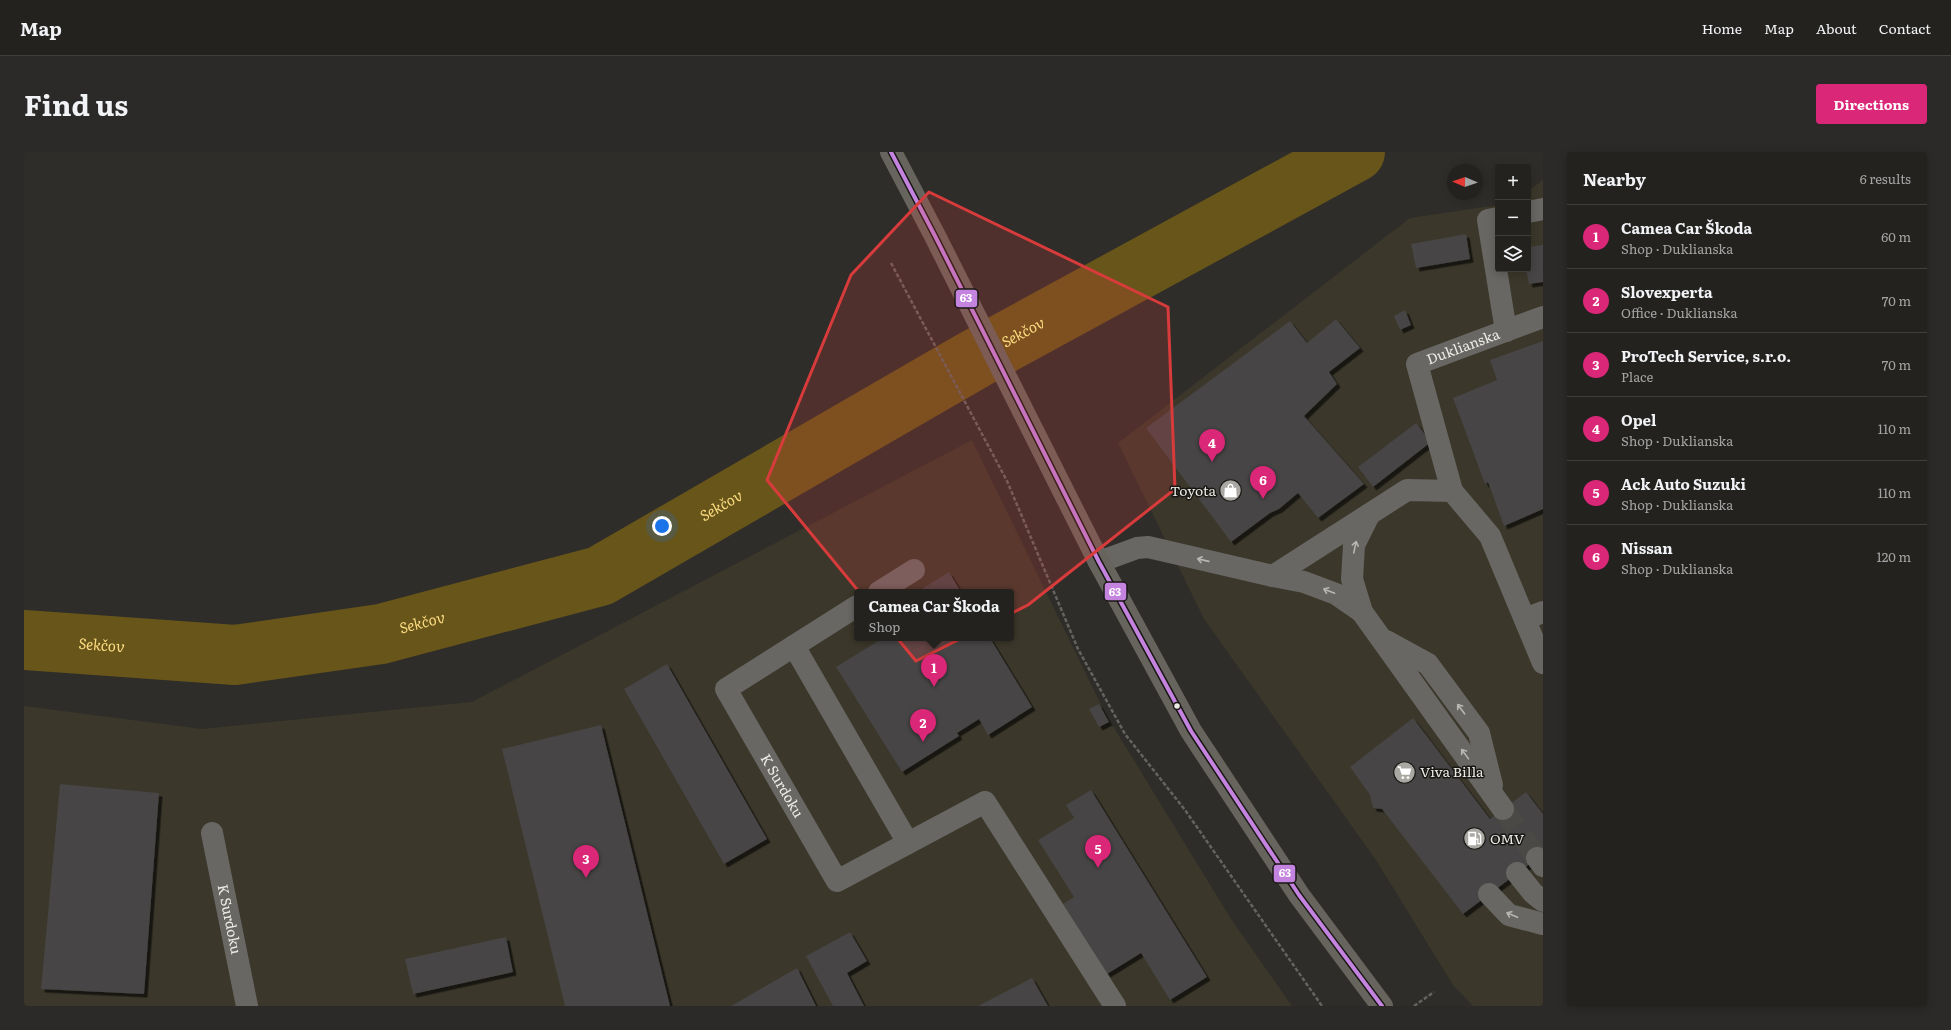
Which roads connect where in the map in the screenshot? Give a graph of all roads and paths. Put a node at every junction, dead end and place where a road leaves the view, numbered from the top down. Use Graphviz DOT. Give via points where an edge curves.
graph roads {
  1 [pos="891,152"];
  2 [pos="1543,209"];
  3 [pos="1531,211"];
  4 [pos="1495,219"];
  5 [pos="891,263"];
  6 [pos="1543,317"];
  7 [pos="1506,331"];
  8 [pos="1452,491"];
  9 [pos="1369,514"];
  10 [pos="1099,562"];
  11 [pos="914,570"];
  12 [pos="1273,576"];
  13 [pos="884,589"];
  14 [pos="854,608"];
  15 [pos="1362,612"];
  16 [pos="1534,615"];
  17 [pos="794,646"];
  18 [pos="1543,663"];
  19 [pos="1499,802"];
  20 [pos="212,833"];
  21 [pos="908,843"];
  22 [pos="1517,873"];
  23 [pos="1489,894"];
  24 [pos="1543,901"];
  25 [pos="1543,924"];
  26 [pos="1434,992"];
  27 [pos="247,1006"];
  28 [pos="1115,1006"];
  29 [pos="1322,1006"];
  30 [pos="1382,1006"];
  31 [pos="1414,1006"];
  1 -- 10 [label="main road"];
  2 -- 3 [label="lane"];
  4 -- 7 [label="lane" via="1488,220"];
  5 -- 29 [label="path" via="1007,482 1078,649 1126,734 1185,810"];
  6 -- 7 [label="lane, Duklianska"];
  7 -- 8 [label="lane, Duklianska" via="1417,364"];
  8 -- 9 [label="lane" via="1407,490"];
  8 -- 16 [label="lane, Duklianska" via="1490,536"];
  9 -- 12 [label="lane"];
  15 -- 9 [label="lane, one-way" via="1352,579 1354,545"];
  12 -- 10 [label="lane, one-way" via="1148,547 1137,548"];
  10 -- 30 [label="main road" via="1191,730 1299,895"];
  11 -- 13 [label="lane"];
  15 -- 12 [label="lane, one-way" via="1336,594 1304,582"];
  14 -- 17 [label="lane, K Surdoku"];
  19 -- 15 [label="lane, one-way" via="1479,733 1428,664 1381,638"];
  16 -- 18 [label="lane, Duklianska"];
  17 -- 21 [label="lane"];
  17 -- 21 [label="lane, K Surdoku" via="726,689 837,881"];
  20 -- 27 [label="lane, K Surdoku"];
  21 -- 28 [label="lane, K Surdoku" via="985,802"];
  22 -- 24 [label="lane"];
  25 -- 23 [label="lane, one-way" via="1509,915"];
  26 -- 31 [label="path"];
}
